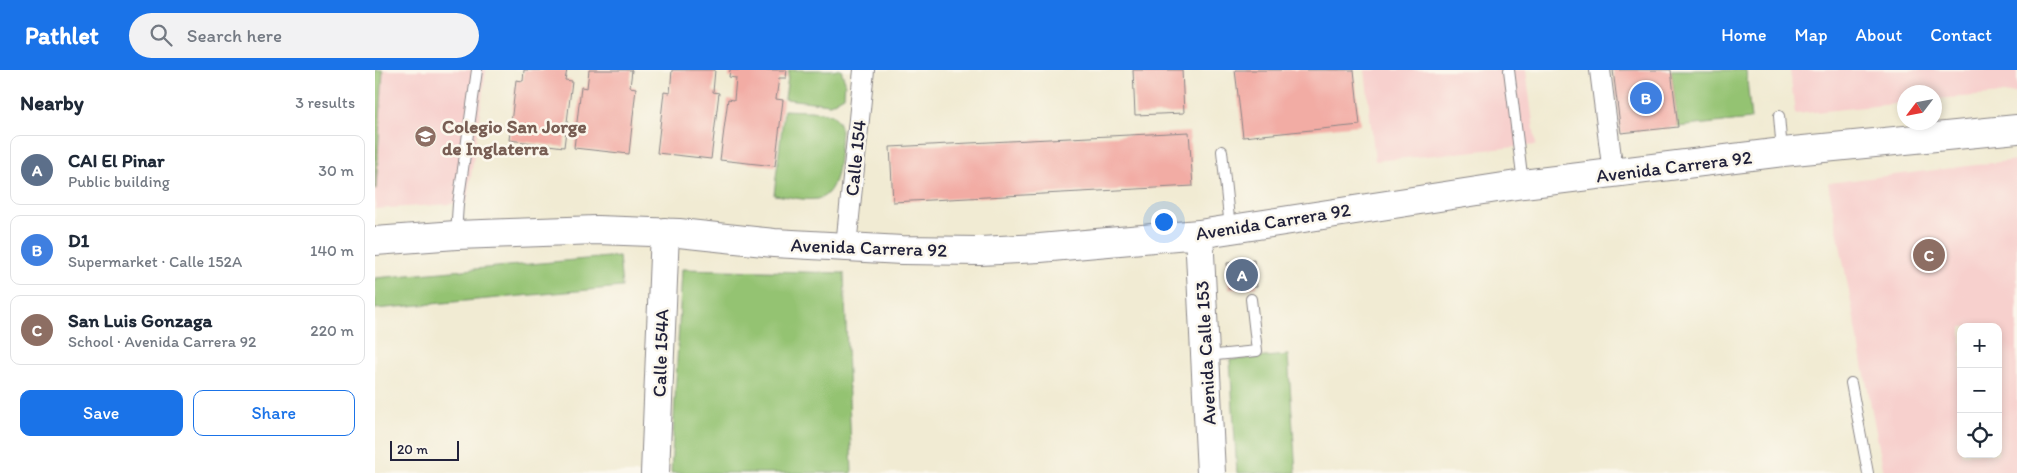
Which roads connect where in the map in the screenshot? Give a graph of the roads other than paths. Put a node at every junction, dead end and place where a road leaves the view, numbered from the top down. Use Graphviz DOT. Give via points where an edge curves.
graph roads {
  1 [pos="477,70"];
  2 [pos="864,70"];
  3 [pos="1509,70"];
  4 [pos="1600,70"];
  5 [pos="1779,116"];
  6 [pos="2017,129"];
  7 [pos="1222,151"];
  8 [pos="1783,152"];
  9 [pos="1613,173"];
  10 [pos="1523,184"];
  11 [pos="1231,229"];
  12 [pos="665,232"];
  13 [pos="1199,234"];
  14 [pos="456,235"];
  15 [pos="375,241"];
  16 [pos="846,246"];
  17 [pos="1251,299"];
  18 [pos="1205,356"];
  19 [pos="1851,383"];
  20 [pos="655,473"];
  21 [pos="1211,473"];
  22 [pos="1868,473"];
  1 -- 14 [label="lane"];
  2 -- 16 [label="street, Calle 154"];
  3 -- 10 [label="lane"];
  4 -- 9 [label="street"];
  5 -- 8 [label="lane"];
  6 -- 8 [label="main road, Avenida Carrera 92"];
  7 -- 11 [label="lane"];
  8 -- 9 [label="main road, Avenida Carrera 92"];
  9 -- 10 [label="main road, Avenida Carrera 92"];
  10 -- 11 [label="main road, Avenida Carrera 92"];
  11 -- 13 [label="main road, Avenida Carrera 92"];
  12 -- 14 [label="main road, Avenida Carrera 92" via="597,230"];
  12 -- 16 [label="main road, Avenida Carrera 92" via="774,243"];
  12 -- 20 [label="main road, Calle 154A"];
  13 -- 16 [label="main road, Avenida Carrera 92" via="980,251"];
  13 -- 18 [label="main road, Avenida Calle 153"];
  14 -- 15 [label="main road, Avenida Carrera 92"];
  17 -- 18 [label="lane" via="1257,351"];
  18 -- 21 [label="main road, Avenida Calle 153"];
  19 -- 22 [label="lane"];
}
